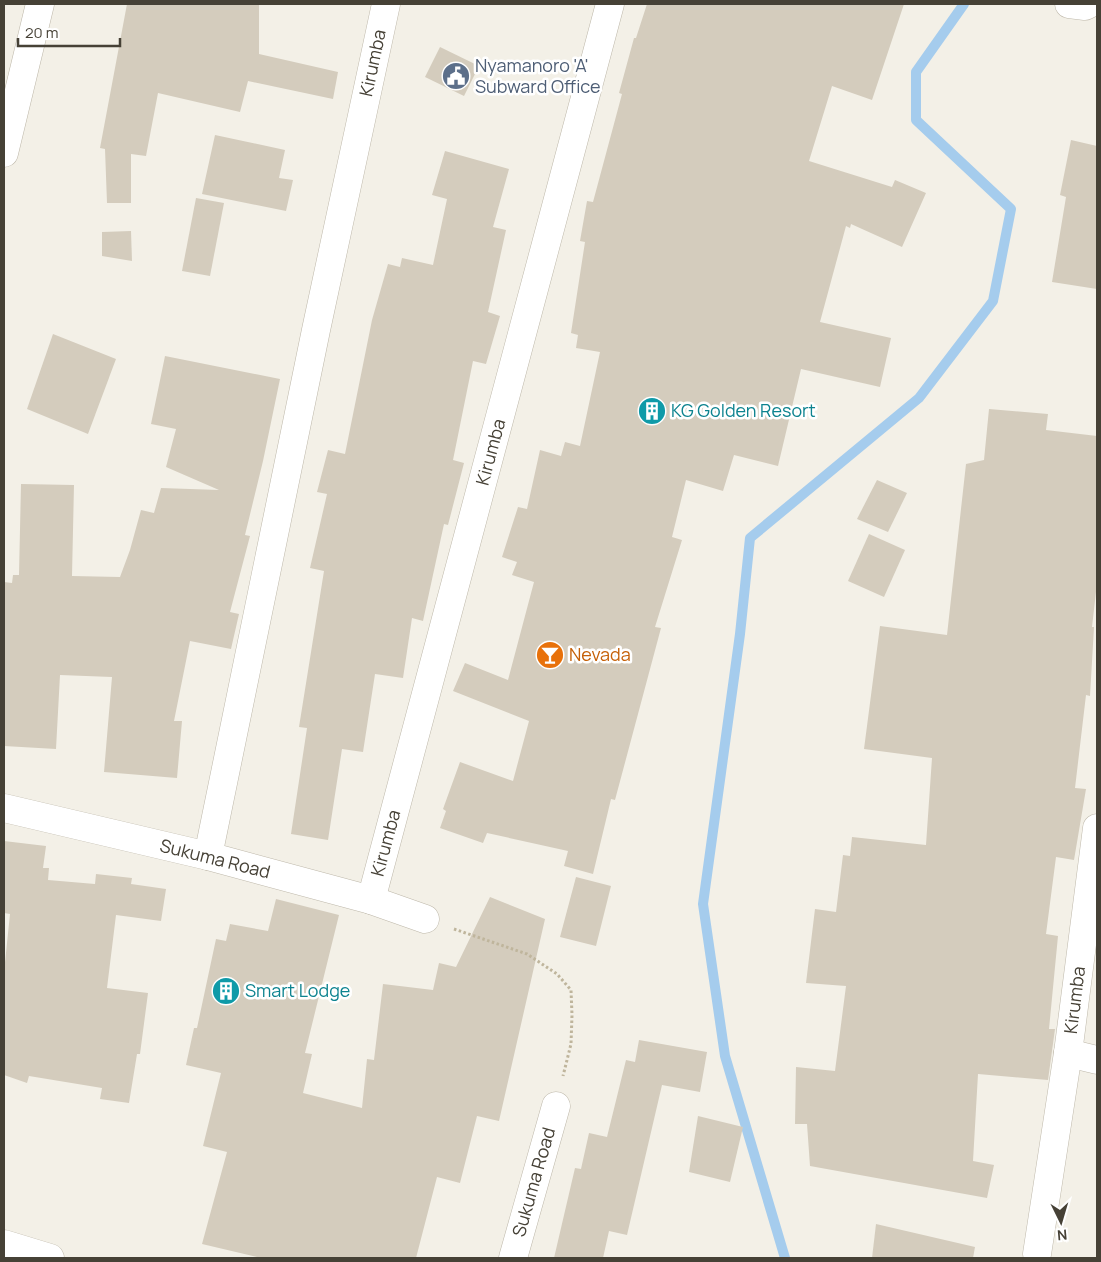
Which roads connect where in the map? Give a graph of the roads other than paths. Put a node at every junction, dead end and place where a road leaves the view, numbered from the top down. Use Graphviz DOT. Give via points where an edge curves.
graph roads {
  1 [pos="40,4"];
  2 [pos="386,4"];
  3 [pos="610,4"];
  4 [pos="1070,4"];
  5 [pos="1089,4"];
  6 [pos="4,153"];
  7 [pos="4,808"];
  8 [pos="1097,828"];
  9 [pos="208,856"];
  10 [pos="371,900"];
  11 [pos="425,919"];
  12 [pos="1068,1053"];
  13 [pos="1097,1060"];
  14 [pos="556,1106"];
  15 [pos="4,1244"];
  16 [pos="1037,1254"];
  17 [pos="50,1258"];
  18 [pos="513,1258"];
  1 -- 6 [label="street"];
  2 -- 9 [label="street, Kirumba"];
  3 -- 10 [label="street, Kirumba"];
  4 -- 5 [label="street"];
  7 -- 9 [label="street, Sukuma Road"];
  8 -- 12 [label="street, Kirumba"];
  9 -- 10 [label="street, Sukuma Road"];
  10 -- 11 [label="street, Sukuma Road"];
  12 -- 13 [label="street, Kirumba"];
  12 -- 16 [label="street, Kirumba"];
  14 -- 18 [label="street, Sukuma Road"];
  15 -- 17 [label="street"];
}
